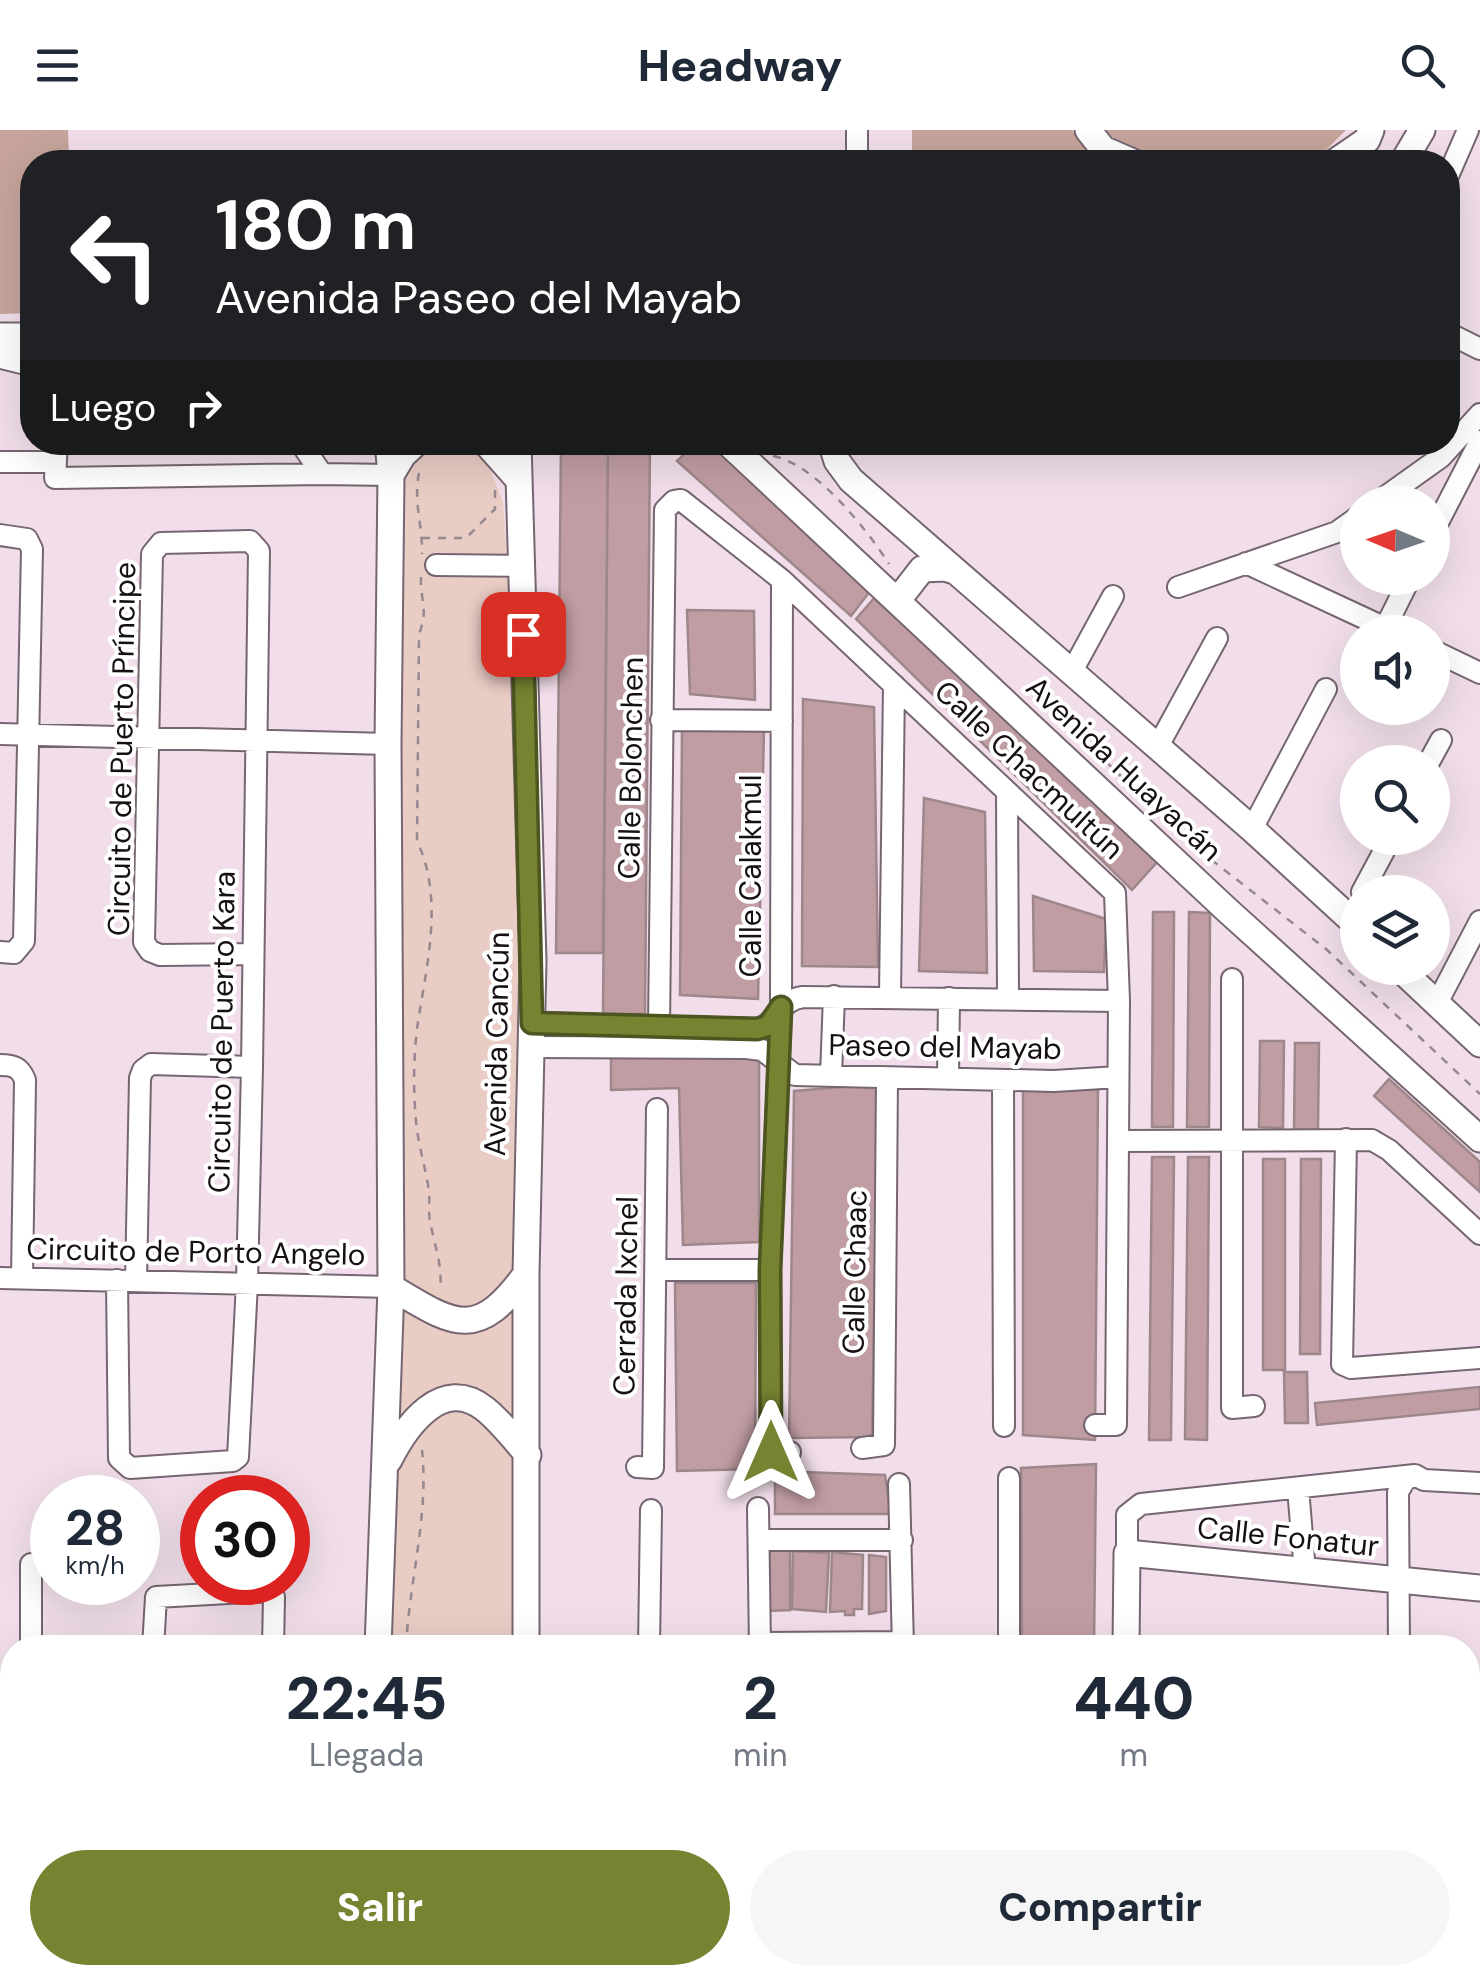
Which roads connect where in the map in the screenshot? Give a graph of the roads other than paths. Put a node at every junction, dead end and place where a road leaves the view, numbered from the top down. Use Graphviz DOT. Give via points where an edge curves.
graph roads {
  1 [pos="1374,130"];
  2 [pos="1352,150"];
  3 [pos="1477,429"];
  4 [pos="39,455"];
  5 [pos="56,455"];
  6 [pos="309,455"];
  7 [pos="389,455"];
  8 [pos="408,455"];
  9 [pos="486,455"];
  10 [pos="514,455"];
  11 [pos="743,455"];
  12 [pos="835,455"];
  13 [pos="1444,455"];
  14 [pos="0,462"];
  15 [pos="322,474"];
  16 [pos="391,475"];
  17 [pos="506,482"];
  18 [pos="1402,485"];
  19 [pos="1450,492"];
  20 [pos="665,510"];
  21 [pos="1340,529"];
  22 [pos="9,535"];
  23 [pos="255,545"];
  24 [pos="1246,563"];
  25 [pos="426,566"];
  26 [pos="521,566"];
  27 [pos="956,571"];
  28 [pos="782,580"];
  29 [pos="1178,587"];
  30 [pos="904,592"];
  31 [pos="1113,596"];
  32 [pos="1357,615"];
  33 [pos="1217,638"];
  34 [pos="1450,659"];
  35 [pos="1071,673"];
  36 [pos="1480,673"];
  37 [pos="894,685"];
  38 [pos="1326,689"];
  39 [pos="661,720"];
  40 [pos="782,721"];
  41 [pos="0,734"];
  42 [pos="29,734"];
  43 [pos="148,737"];
  44 [pos="1440,740"];
  45 [pos="257,742"];
  46 [pos="388,744"];
  47 [pos="1438,745"];
  48 [pos="1157,748"];
  49 [pos="1007,794"];
  50 [pos="1252,830"];
  51 [pos="1340,903"];
  52 [pos="1480,921"];
  53 [pos="10,950"];
  54 [pos="252,954"];
  55 [pos="1232,979"];
  56 [pos="1416,985"];
  57 [pos="834,996"];
  58 [pos="890,996"];
  59 [pos="949,998"];
  60 [pos="1008,998"];
  61 [pos="1119,1001"];
  62 [pos="1436,1005"];
  63 [pos="781,1007"];
  64 [pos="659,1027"];
  65 [pos="532,1035"];
  66 [pos="1480,1044"];
  67 [pos="777,1060"];
  68 [pos="0,1064"];
  69 [pos="252,1067"];
  70 [pos="831,1076"];
  71 [pos="1118,1077"];
  72 [pos="888,1078"];
  73 [pos="948,1079"];
  74 [pos="1003,1080"];
  75 [pos="657,1109"];
  76 [pos="1346,1139"];
  77 [pos="1480,1139"];
  78 [pos="1233,1140"];
  79 [pos="1118,1141"];
  80 [pos="1480,1234"];
  81 [pos="657,1270"];
  82 [pos="770,1270"];
  83 [pos="526,1274"];
  84 [pos="0,1278"];
  85 [pos="22,1278"];
  86 [pos="126,1281"];
  87 [pos="247,1284"];
  88 [pos="391,1287"];
  89 [pos="1480,1358"];
  90 [pos="1254,1406"];
  91 [pos="1095,1425"];
  92 [pos="1004,1426"];
  93 [pos="862,1448"];
  94 [pos="790,1452"];
  95 [pos="528,1456"];
  96 [pos="637,1467"];
  97 [pos="385,1468"];
  98 [pos="1009,1478"];
  99 [pos="1410,1478"];
  100 [pos="1480,1483"];
  101 [pos="900,1484"];
  102 [pos="1298,1488"];
  103 [pos="758,1508"];
  104 [pos="651,1510"];
  105 [pos="759,1540"];
  106 [pos="902,1540"];
  107 [pos="1127,1553"];
  108 [pos="1305,1572"];
  109 [pos="1401,1581"];
  110 [pos="1480,1588"];
  111 [pos="31,1605"];
  112 [pos="31,1635"];
  113 [pos="154,1635"];
  114 [pos="274,1635"];
  115 [pos="379,1635"];
  116 [pos="526,1635"];
  117 [pos="649,1635"];
  118 [pos="760,1635"];
  119 [pos="904,1635"];
  120 [pos="1009,1635"];
  121 [pos="1126,1635"];
  122 [pos="1399,1635"];
  1 -- 2 [label="main road"];
  3 -- 19 [label="street"];
  4 -- 14 [label="street"];
  5 -- 15 [label="street" via="55,478"];
  6 -- 15 [label="street"];
  7 -- 16 [label="main road"];
  8 -- 16 [label="main road"];
  9 -- 17 [label="main road"];
  10 -- 17 [label="main road, Avenida Cancún"];
  11 -- 30 [label="main road, Avenida Huayacán"];
  12 -- 27 [label="main road, Avenida Huayacán" via="852,480"];
  13 -- 18 [label="street"];
  15 -- 16 [label="street"];
  16 -- 46 [label="main road"];
  17 -- 26 [label="main road, Avenida Cancún"];
  20 -- 28 [label="street, Calle Chacmultún" via="674,501 687,502"];
  20 -- 39 [label="street, Calle Bolonchen"];
  21 -- 24 [label="street"];
  22 -- 42 [label="street" via="27,539 32,549"];
  23 -- 43 [label="street, Circuito de Puerto Príncipe" via="154,547"];
  23 -- 45 [label="street, Circuito de Puerto Kara"];
  24 -- 29 [label="street"];
  24 -- 32 [label="street"];
  25 -- 26 [label="street"];
  26 -- 65 [label="main road, Avenida Cancún"];
  27 -- 30 [label="main road" via="922,569"];
  27 -- 35 [label="main road, Avenida Huayacán"];
  28 -- 37 [label="street, Calle Chacmultún"];
  28 -- 40 [label="street, Calle Calakmul"];
  30 -- 77 [label="main road, Avenida Huayacán" via="1227,910"];
  31 -- 35 [label="street"];
  33 -- 48 [label="street"];
  34 -- 36 [label="street"];
  35 -- 48 [label="main road, Avenida Huayacán"];
  37 -- 49 [label="street, Calle Chacmultún"];
  37 -- 58 [label="street"];
  38 -- 50 [label="street"];
  39 -- 40 [label="street"];
  39 -- 64 [label="street, Calle Bolonchen"];
  40 -- 63 [label="street, Calle Calakmul"];
  41 -- 42 [label="street"];
  42 -- 43 [label="street"];
  42 -- 53 [label="street" via="24,941"];
  43 -- 45 [label="street"];
  43 -- 54 [label="street, Circuito de Puerto Príncipe" via="144,942 160,955"];
  44 -- 47 [label="street"];
  45 -- 46 [label="street"];
  45 -- 54 [label="street, Circuito de Puerto Kara"];
  46 -- 88 [label="main road"];
  48 -- 50 [label="main road, Avenida Huayacán"];
  49 -- 60 [label="street"];
  49 -- 61 [label="street, Calle Chacmultún" via="1115,893"];
  50 -- 51 [label="main road, Avenida Huayacán"];
  52 -- 62 [label="street"];
  54 -- 69 [label="street, Circuito de Puerto Kara"];
  55 -- 78 [label="street"];
  56 -- 62 [label="main road"];
  57 -- 58 [label="street, Paseo del Mayab"];
  57 -- 63 [label="street, Paseo del Mayab" via="792,999"];
  57 -- 70 [label="street"];
  58 -- 59 [label="street, Paseo del Mayab"];
  59 -- 60 [label="street, Paseo del Mayab"];
  59 -- 73 [label="street"];
  60 -- 61 [label="street, Paseo del Mayab"];
  61 -- 71 [label="street, Calle Chacmultún"];
  62 -- 66 [label="main road"];
  63 -- 64 [label="street, Paseo del Mayab" via="768,1026 757,1029"];
  63 -- 67 [label="street, Calle Calakmul"];
  64 -- 65 [label="street, Paseo del Mayab"];
  65 -- 67 [label="street, Paseo del Mayab" via="746,1048"];
  65 -- 83 [label="main road, Avenida Cancún"];
  67 -- 70 [label="street, Paseo del Mayab" via="796,1075"];
  67 -- 82 [label="street, Calle Calakmul"];
  68 -- 85 [label="street" via="21,1070 25,1080"];
  69 -- 86 [label="street" via="151,1064 144,1070"];
  69 -- 87 [label="street, Circuito de Puerto Kara"];
  70 -- 72 [label="street, Paseo del Mayab"];
  71 -- 74 [label="street, Paseo del Mayab"];
  71 -- 79 [label="street, Calle Chacmultún"];
  72 -- 73 [label="street, Paseo del Mayab"];
  72 -- 93 [label="street, Calle Chaac" via="884,1446"];
  73 -- 74 [label="street, Paseo del Mayab"];
  74 -- 92 [label="street"];
  75 -- 81 [label="street, Cerrada Ixchel"];
  76 -- 78 [label="street"];
  76 -- 80 [label="street" via="1372,1140 1390,1150"];
  76 -- 89 [label="street" via="1342,1364"];
  78 -- 79 [label="street"];
  78 -- 90 [label="street" via="1232,1408"];
  79 -- 91 [label="street, Calle Chacmultún" via="1116,1425"];
  81 -- 82 [label="street"];
  81 -- 96 [label="street, Cerrada Ixchel" via="653,1468"];
  82 -- 94 [label="street, Calle Calakmul" via="771,1452"];
  83 -- 88 [label="main road" via="487,1315 457,1322"];
  83 -- 95 [label="main road, Avenida Cancún"];
  84 -- 85 [label="street, Circuito de Porto Angelo"];
  85 -- 86 [label="street, Circuito de Porto Angelo"];
  86 -- 87 [label="street, Circuito de Porto Angelo"];
  86 -- 87 [label="street, Circuito de Puerto Kara" via="119,1458 130,1468 238,1458"];
  87 -- 88 [label="street, Circuito de Porto Angelo"];
  88 -- 97 [label="main road"];
  95 -- 97 [label="main road" via="486,1410 455,1400 418,1415"];
  95 -- 116 [label="main road, Avenida Cancún"];
  97 -- 115 [label="main road"];
  98 -- 120 [label="street"];
  99 -- 100 [label="street"];
  99 -- 102 [label="street"];
  99 -- 109 [label="street" via="1398,1492"];
  101 -- 106 [label="street"];
  102 -- 107 [label="street" via="1142,1504 1127,1515"];
  102 -- 108 [label="street"];
  103 -- 105 [label="street"];
  104 -- 117 [label="street"];
  105 -- 106 [label="street"];
  105 -- 118 [label="street"];
  106 -- 119 [label="street"];
  107 -- 108 [label="main road, Calle Fonatur"];
  107 -- 121 [label="main road"];
  108 -- 109 [label="main road, Calle Fonatur"];
  109 -- 110 [label="main road, Calle Fonatur"];
  109 -- 122 [label="street"];
  111 -- 112 [label="street"];
  113 -- 114 [label="street" via="156,1597 268,1590 274,1597"];
}
